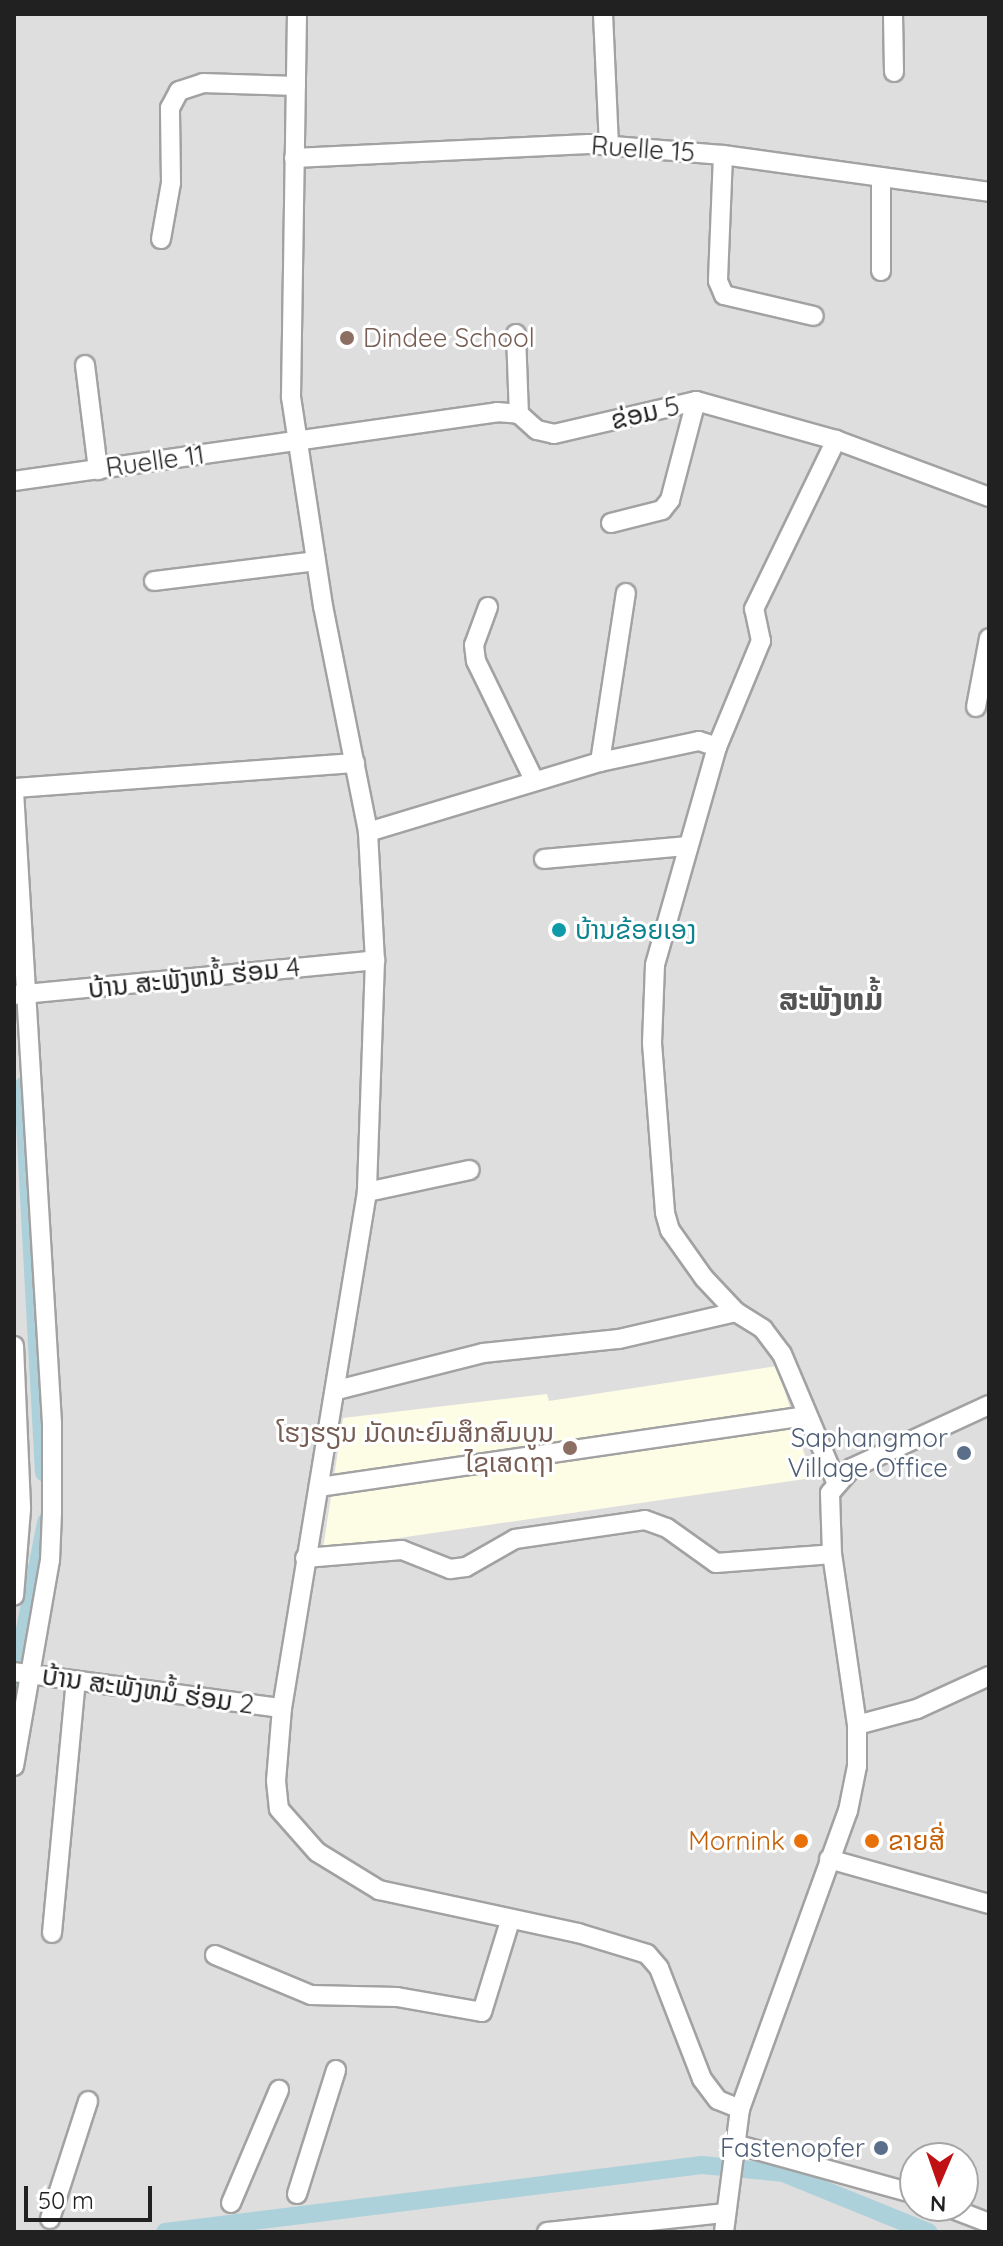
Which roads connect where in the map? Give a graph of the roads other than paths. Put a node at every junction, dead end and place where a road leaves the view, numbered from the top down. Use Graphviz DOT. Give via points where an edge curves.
graph roads {
  1 [pos="297,14"];
  2 [pos="603,14"];
  3 [pos="893,14"];
  4 [pos="894,72"];
  5 [pos="296,86"];
  6 [pos="609,146"];
  7 [pos="723,155"];
  8 [pos="294,158"];
  9 [pos="881,177"];
  10 [pos="989,192"];
  11 [pos="161,239"];
  12 [pos="881,271"];
  13 [pos="814,316"];
  14 [pos="516,334"];
  15 [pos="85,365"];
  16 [pos="696,401"];
  17 [pos="519,414"];
  18 [pos="295,440"];
  19 [pos="836,440"];
  20 [pos="98,470"];
  21 [pos="14,481"];
  22 [pos="989,497"];
  23 [pos="611,523"];
  24 [pos="316,561"];
  25 [pos="154,581"];
  26 [pos="626,593"];
  27 [pos="488,607"];
  28 [pos="989,638"];
  29 [pos="976,707"];
  30 [pos="717,747"];
  31 [pos="600,762"];
  32 [pos="355,763"];
  33 [pos="534,780"];
  34 [pos="14,789"];
  35 [pos="368,832"];
  36 [pos="687,846"];
  37 [pos="544,859"];
  38 [pos="375,960"];
  39 [pos="21,994"];
  40 [pos="470,1170"];
  41 [pos="367,1192"];
  42 [pos="736,1312"];
  43 [pos="14,1346"];
  44 [pos="337,1390"];
  45 [pos="989,1405"];
  46 [pos="805,1416"];
  47 [pos="836,1482"];
  48 [pos="319,1487"];
  49 [pos="832,1554"];
  50 [pos="305,1558"];
  51 [pos="14,1596"];
  52 [pos="22,1673"];
  53 [pos="989,1676"];
  54 [pos="76,1681"];
  55 [pos="282,1708"];
  56 [pos="857,1725"];
  57 [pos="14,1766"];
  58 [pos="829,1859"];
  59 [pos="989,1904"];
  60 [pos="510,1921"];
  61 [pos="52,1933"];
  62 [pos="215,1955"];
  63 [pos="336,2070"];
  64 [pos="279,2090"];
  65 [pos="88,2101"];
  66 [pos="740,2109"];
  67 [pos="735,2147"];
  68 [pos="899,2190"];
  69 [pos="297,2194"];
  70 [pos="231,2203"];
  71 [pos="726,2213"];
  72 [pos="50,2219"];
  73 [pos="547,2232"];
  74 [pos="724,2232"];
  1 -- 5 [label="street"];
  2 -- 6 [label="street"];
  3 -- 4 [label="street"];
  5 -- 8 [label="street"];
  5 -- 11 [label="street" via="203,83 179,91 170,108 171,183"];
  6 -- 7 [label="street, Ruelle 15"];
  6 -- 8 [label="street, Ruelle 15"];
  7 -- 9 [label="street, Ruelle 15"];
  7 -- 13 [label="street" via="718,281 724,295"];
  8 -- 18 [label="street"];
  9 -- 10 [label="street, Ruelle 15"];
  9 -- 12 [label="street"];
  14 -- 17 [label="street"];
  15 -- 20 [label="street"];
  16 -- 17 [label="street, ຂ່ອມ 5" via="554,434 537,430"];
  16 -- 19 [label="street, ຂ່ອມ 5"];
  16 -- 23 [label="street" via="670,500 662,510"];
  17 -- 18 [label="street" via="497,412"];
  18 -- 20 [label="street, Ruelle 11"];
  18 -- 24 [label="street"];
  19 -- 22 [label="street, ຂ່ອມ 5"];
  19 -- 30 [label="street" via="754,609 761,641"];
  20 -- 21 [label="street, Ruelle 11"];
  24 -- 25 [label="street"];
  24 -- 32 [label="street"];
  26 -- 31 [label="street"];
  27 -- 33 [label="street" via="474,645 476,661"];
  28 -- 29 [label="street"];
  30 -- 31 [label="street" via="699,741"];
  30 -- 36 [label="street"];
  31 -- 33 [label="street"];
  32 -- 34 [label="street"];
  32 -- 35 [label="street"];
  33 -- 35 [label="street"];
  34 -- 39 [label="street"];
  35 -- 38 [label="street"];
  36 -- 37 [label="street"];
  36 -- 42 [label="street" via="655,965 652,1043 665,1213 670,1230 704,1278"];
  38 -- 39 [label="street, ບ້ານ ສະພັງຫມໍ້ ຮ່ອມ 4"];
  38 -- 41 [label="street"];
  39 -- 52 [label="street" via="52,1469 50,1560"];
  40 -- 41 [label="street"];
  41 -- 44 [label="street"];
  42 -- 44 [label="street" via="619,1339 483,1353"];
  42 -- 46 [label="street" via="753,1320 782,1354"];
  43 -- 51 [label="street" via="21,1509"];
  44 -- 48 [label="street"];
  45 -- 47 [label="street" via="852,1468"];
  46 -- 47 [label="street"];
  46 -- 48 [label="street"];
  47 -- 49 [label="street" via="827,1509"];
  48 -- 50 [label="street"];
  49 -- 50 [label="street" via="716,1563 667,1528 645,1520 515,1539 466,1567 450,1569 402,1550"];
  49 -- 56 [label="street"];
  50 -- 55 [label="street"];
  52 -- 54 [label="street, ບ້ານ ສະພັງຫມໍ້ ຮ່ອມ 2"];
  52 -- 57 [label="street"];
  53 -- 56 [label="street" via="917,1709"];
  54 -- 55 [label="street, ບ້ານ ສະພັງຫມໍ້ ຮ່ອມ 2"];
  54 -- 61 [label="street"];
  55 -- 60 [label="street" via="279,1809 299,1836 379,1890"];
  56 -- 58 [label="street" via="853,1789"];
  58 -- 59 [label="street"];
  58 -- 66 [label="street"];
  60 -- 62 [label="street" via="482,2012 397,1997 311,1995"];
  60 -- 66 [label="street" via="578,1933 647,1954 659,1968 702,2079 718,2100"];
  63 -- 69 [label="street"];
  64 -- 70 [label="street"];
  65 -- 72 [label="street"];
  66 -- 67 [label="street"];
  67 -- 68 [label="street"];
  67 -- 71 [label="street"];
  71 -- 73 [label="street"];
  71 -- 74 [label="street"];
}
